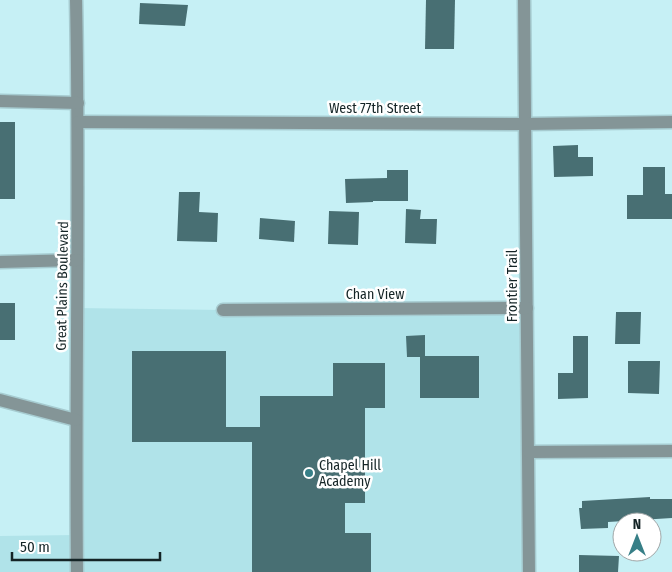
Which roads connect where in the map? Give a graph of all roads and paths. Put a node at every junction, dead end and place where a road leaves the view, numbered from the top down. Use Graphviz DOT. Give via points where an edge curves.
graph roads {
  1 [pos="76,0"];
  2 [pos="524,0"];
  3 [pos="0,101"];
  4 [pos="78,103"];
  5 [pos="78,122"];
  6 [pos="672,122"];
  7 [pos="526,124"];
  8 [pos="77,260"];
  9 [pos="0,262"];
  10 [pos="527,308"];
  11 [pos="223,310"];
  12 [pos="0,400"];
  13 [pos="76,420"];
  14 [pos="672,451"];
  15 [pos="529,452"];
  16 [pos="77,572"];
  17 [pos="529,572"];
  1 -- 4 [label="street, Great Plains Boulevard"];
  2 -- 7 [label="street, Frontier Trail"];
  3 -- 4 [label="street"];
  4 -- 5 [label="street, Great Plains Boulevard"];
  5 -- 7 [label="street, West 77th Street"];
  5 -- 8 [label="street, Great Plains Boulevard"];
  6 -- 7 [label="street, West 77th Street"];
  7 -- 10 [label="street, Frontier Trail"];
  8 -- 9 [label="street"];
  8 -- 13 [label="street, Great Plains Boulevard"];
  10 -- 11 [label="street, Chan View"];
  10 -- 15 [label="street, Frontier Trail"];
  12 -- 13 [label="street"];
  13 -- 16 [label="street, Great Plains Boulevard"];
  14 -- 15 [label="street"];
  15 -- 17 [label="street, Frontier Trail"];
}
